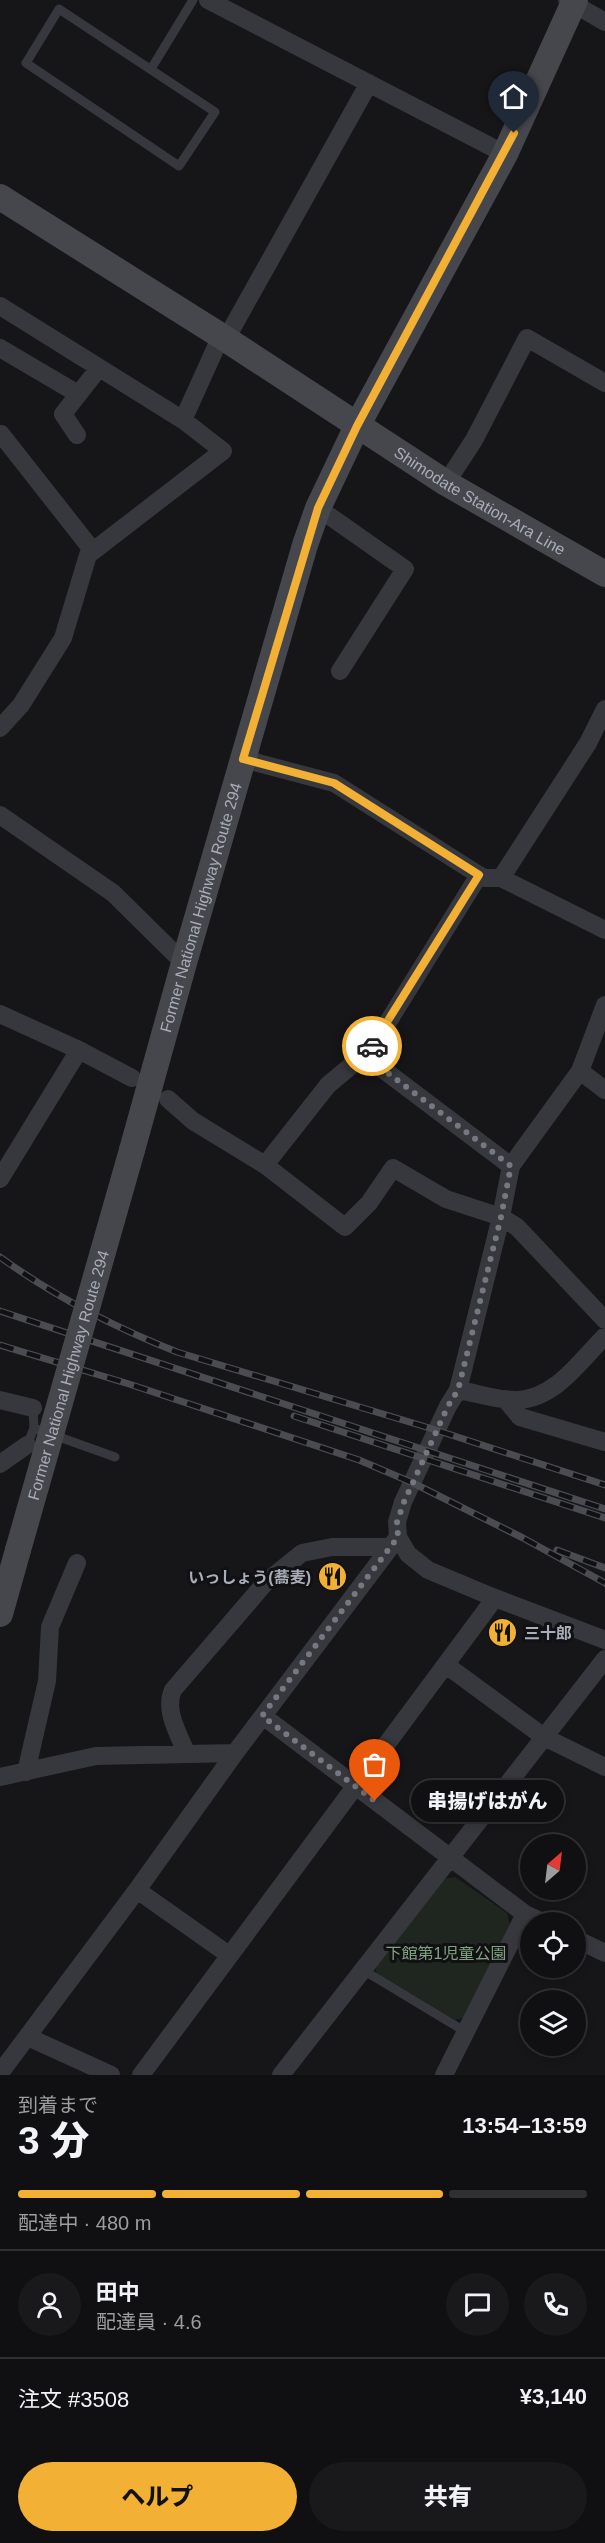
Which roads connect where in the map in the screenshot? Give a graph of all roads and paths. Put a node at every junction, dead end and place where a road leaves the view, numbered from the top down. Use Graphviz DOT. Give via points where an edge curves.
graph roads {
  1 [pos="193,0"];
  2 [pos="208,0"];
  3 [pos="572,1"];
  4 [pos="605,22"];
  5 [pos="151,69"];
  6 [pos="369,83"];
  7 [pos="505,154"];
  8 [pos="0,197"];
  9 [pos="0,306"];
  10 [pos="223,338"];
  11 [pos="0,348"];
  12 [pos="99,368"];
  13 [pos="605,383"];
  14 [pos="78,394"];
  15 [pos="183,420"];
  16 [pos="357,426"];
  17 [pos="2,434"];
  18 [pos="77,435"];
  19 [pos="446,483"];
  20 [pos="318,508"];
  21 [pos="93,551"];
  22 [pos="605,574"];
  23 [pos="340,671"];
  24 [pos="605,709"];
  25 [pos="0,728"];
  26 [pos="243,759"];
  27 [pos="0,815"];
  28 [pos="479,875"];
  29 [pos="501,878"];
  30 [pos="605,930"];
  31 [pos="184,963"];
  32 [pos="605,1005"];
  33 [pos="3,1021"];
  34 [pos="80,1050"];
  35 [pos="364,1055"];
  36 [pos="580,1071"];
  37 [pos="132,1078"];
  38 [pos="605,1090"];
  39 [pos="168,1099"];
  40 [pos="265,1165"];
  41 [pos="511,1166"];
  42 [pos="0,1179"];
  43 [pos="501,1217"];
  44 [pos="605,1320"];
  45 [pos="605,1336"];
  46 [pos="458,1390"];
  47 [pos="505,1399"];
  48 [pos="0,1400"];
  49 [pos="33,1408"];
  50 [pos="34,1428"];
  51 [pos="605,1442"];
  52 [pos="27,1445"];
  53 [pos="115,1457"];
  54 [pos="0,1464"];
  55 [pos="394,1542"];
  56 [pos="77,1564"];
  57 [pos="495,1598"];
  58 [pos="0,1614"];
  59 [pos="605,1640"];
  60 [pos="605,1659"];
  61 [pos="446,1665"];
  62 [pos="262,1716"];
  63 [pos="544,1737"];
  64 [pos="186,1752"];
  65 [pos="235,1753"];
  66 [pos="605,1767"];
  67 [pos="27,1772"];
  68 [pos="0,1777"];
  69 [pos="356,1787"];
  70 [pos="450,1858"];
  71 [pos="137,1890"];
  72 [pos="522,1912"];
  73 [pos="520,1924"];
  74 [pos="586,1944"];
  75 [pos="605,1953"];
  76 [pos="229,1955"];
  77 [pos="363,1970"];
  78 [pos="466,2032"];
  79 [pos="28,2037"];
  80 [pos="0,2073"];
  81 [pos="111,2075"];
  82 [pos="141,2075"];
  83 [pos="280,2075"];
  84 [pos="444,2075"];
  1 -- 5 [label="lane"];
  2 -- 6 [label="street"];
  3 -- 4 [label="street"];
  3 -- 7 [label="street, Former National Highway Route 294"];
  5 -- 5 [label="lane" via="215,112 179,166 26,63 59,9"];
  6 -- 7 [label="street"];
  6 -- 10 [label="street"];
  7 -- 16 [label="street, Former National Highway Route 294"];
  8 -- 10 [label="street, Shimodate Station-Ara Line"];
  9 -- 12 [label="street"];
  10 -- 15 [label="street"];
  10 -- 16 [label="street, Shimodate Station-Ara Line"];
  11 -- 14 [label="street"];
  12 -- 14 [label="street"];
  12 -- 15 [label="street"];
  13 -- 19 [label="street" via="526,338 474,440"];
  14 -- 18 [label="street" via="63,414"];
  15 -- 21 [label="street" via="223,451"];
  16 -- 19 [label="street, Shimodate Station-Ara Line"];
  16 -- 20 [label="street, Former National Highway Route 294"];
  17 -- 21 [label="street"];
  19 -- 22 [label="street, Shimodate Station-Ara Line"];
  20 -- 23 [label="street" via="405,569"];
  20 -- 26 [label="street, Former National Highway Route 294"];
  21 -- 25 [label="street" via="88,555 63,638 21,705"];
  24 -- 29 [label="street" via="588,743"];
  26 -- 28 [label="street" via="334,783"];
  26 -- 31 [label="street, Former National Highway Route 294"];
  27 -- 31 [label="street" via="113,893"];
  28 -- 29 [label="street"];
  28 -- 35 [label="street"];
  29 -- 30 [label="street"];
  31 -- 58 [label="street, Former National Highway Route 294, bridge"];
  32 -- 36 [label="street"];
  33 -- 34 [label="street"];
  34 -- 37 [label="street"];
  34 -- 42 [label="street"];
  35 -- 40 [label="street" via="328,1085"];
  35 -- 41 [label="street"];
  36 -- 38 [label="street"];
  36 -- 41 [label="street"];
  39 -- 40 [label="street" via="193,1121"];
  40 -- 43 [label="street" via="345,1227 369,1203 393,1168 446,1199"];
  41 -- 43 [label="street"];
  43 -- 44 [label="street" via="517,1227"];
  43 -- 46 [label="street"];
  45 -- 47 [label="street" via="552,1390 532,1398"];
  46 -- 47 [label="street"];
  46 -- 55 [label="street" via="404,1502"];
  47 -- 51 [label="street" via="520,1417"];
  48 -- 49 [label="street"];
  49 -- 50 [label="lane"];
  50 -- 52 [label="lane"];
  50 -- 53 [label="lane"];
  52 -- 54 [label="street"];
  55 -- 57 [label="street" via="428,1570"];
  55 -- 62 [label="street"];
  55 -- 64 [label="street" via="302,1553 266,1582 168,1700"];
  56 -- 67 [label="street" via="50,1627 47,1680"];
  57 -- 59 [label="street"];
  57 -- 61 [label="street"];
  60 -- 63 [label="street"];
  61 -- 63 [label="street"];
  61 -- 69 [label="street"];
  62 -- 65 [label="street"];
  62 -- 69 [label="street"];
  63 -- 66 [label="street"];
  63 -- 70 [label="street"];
  64 -- 65 [label="street"];
  64 -- 67 [label="street" via="96,1756"];
  65 -- 71 [label="street"];
  67 -- 68 [label="street"];
  69 -- 70 [label="street"];
  69 -- 76 [label="street"];
  70 -- 72 [label="street"];
  70 -- 77 [label="street"];
  71 -- 76 [label="street"];
  71 -- 79 [label="street"];
  73 -- 78 [label="street"];
  74 -- 75 [label="street"];
  76 -- 82 [label="street"];
  77 -- 78 [label="lane"];
  77 -- 83 [label="street"];
  78 -- 84 [label="street"];
  79 -- 80 [label="street"];
  79 -- 81 [label="street"];
}
